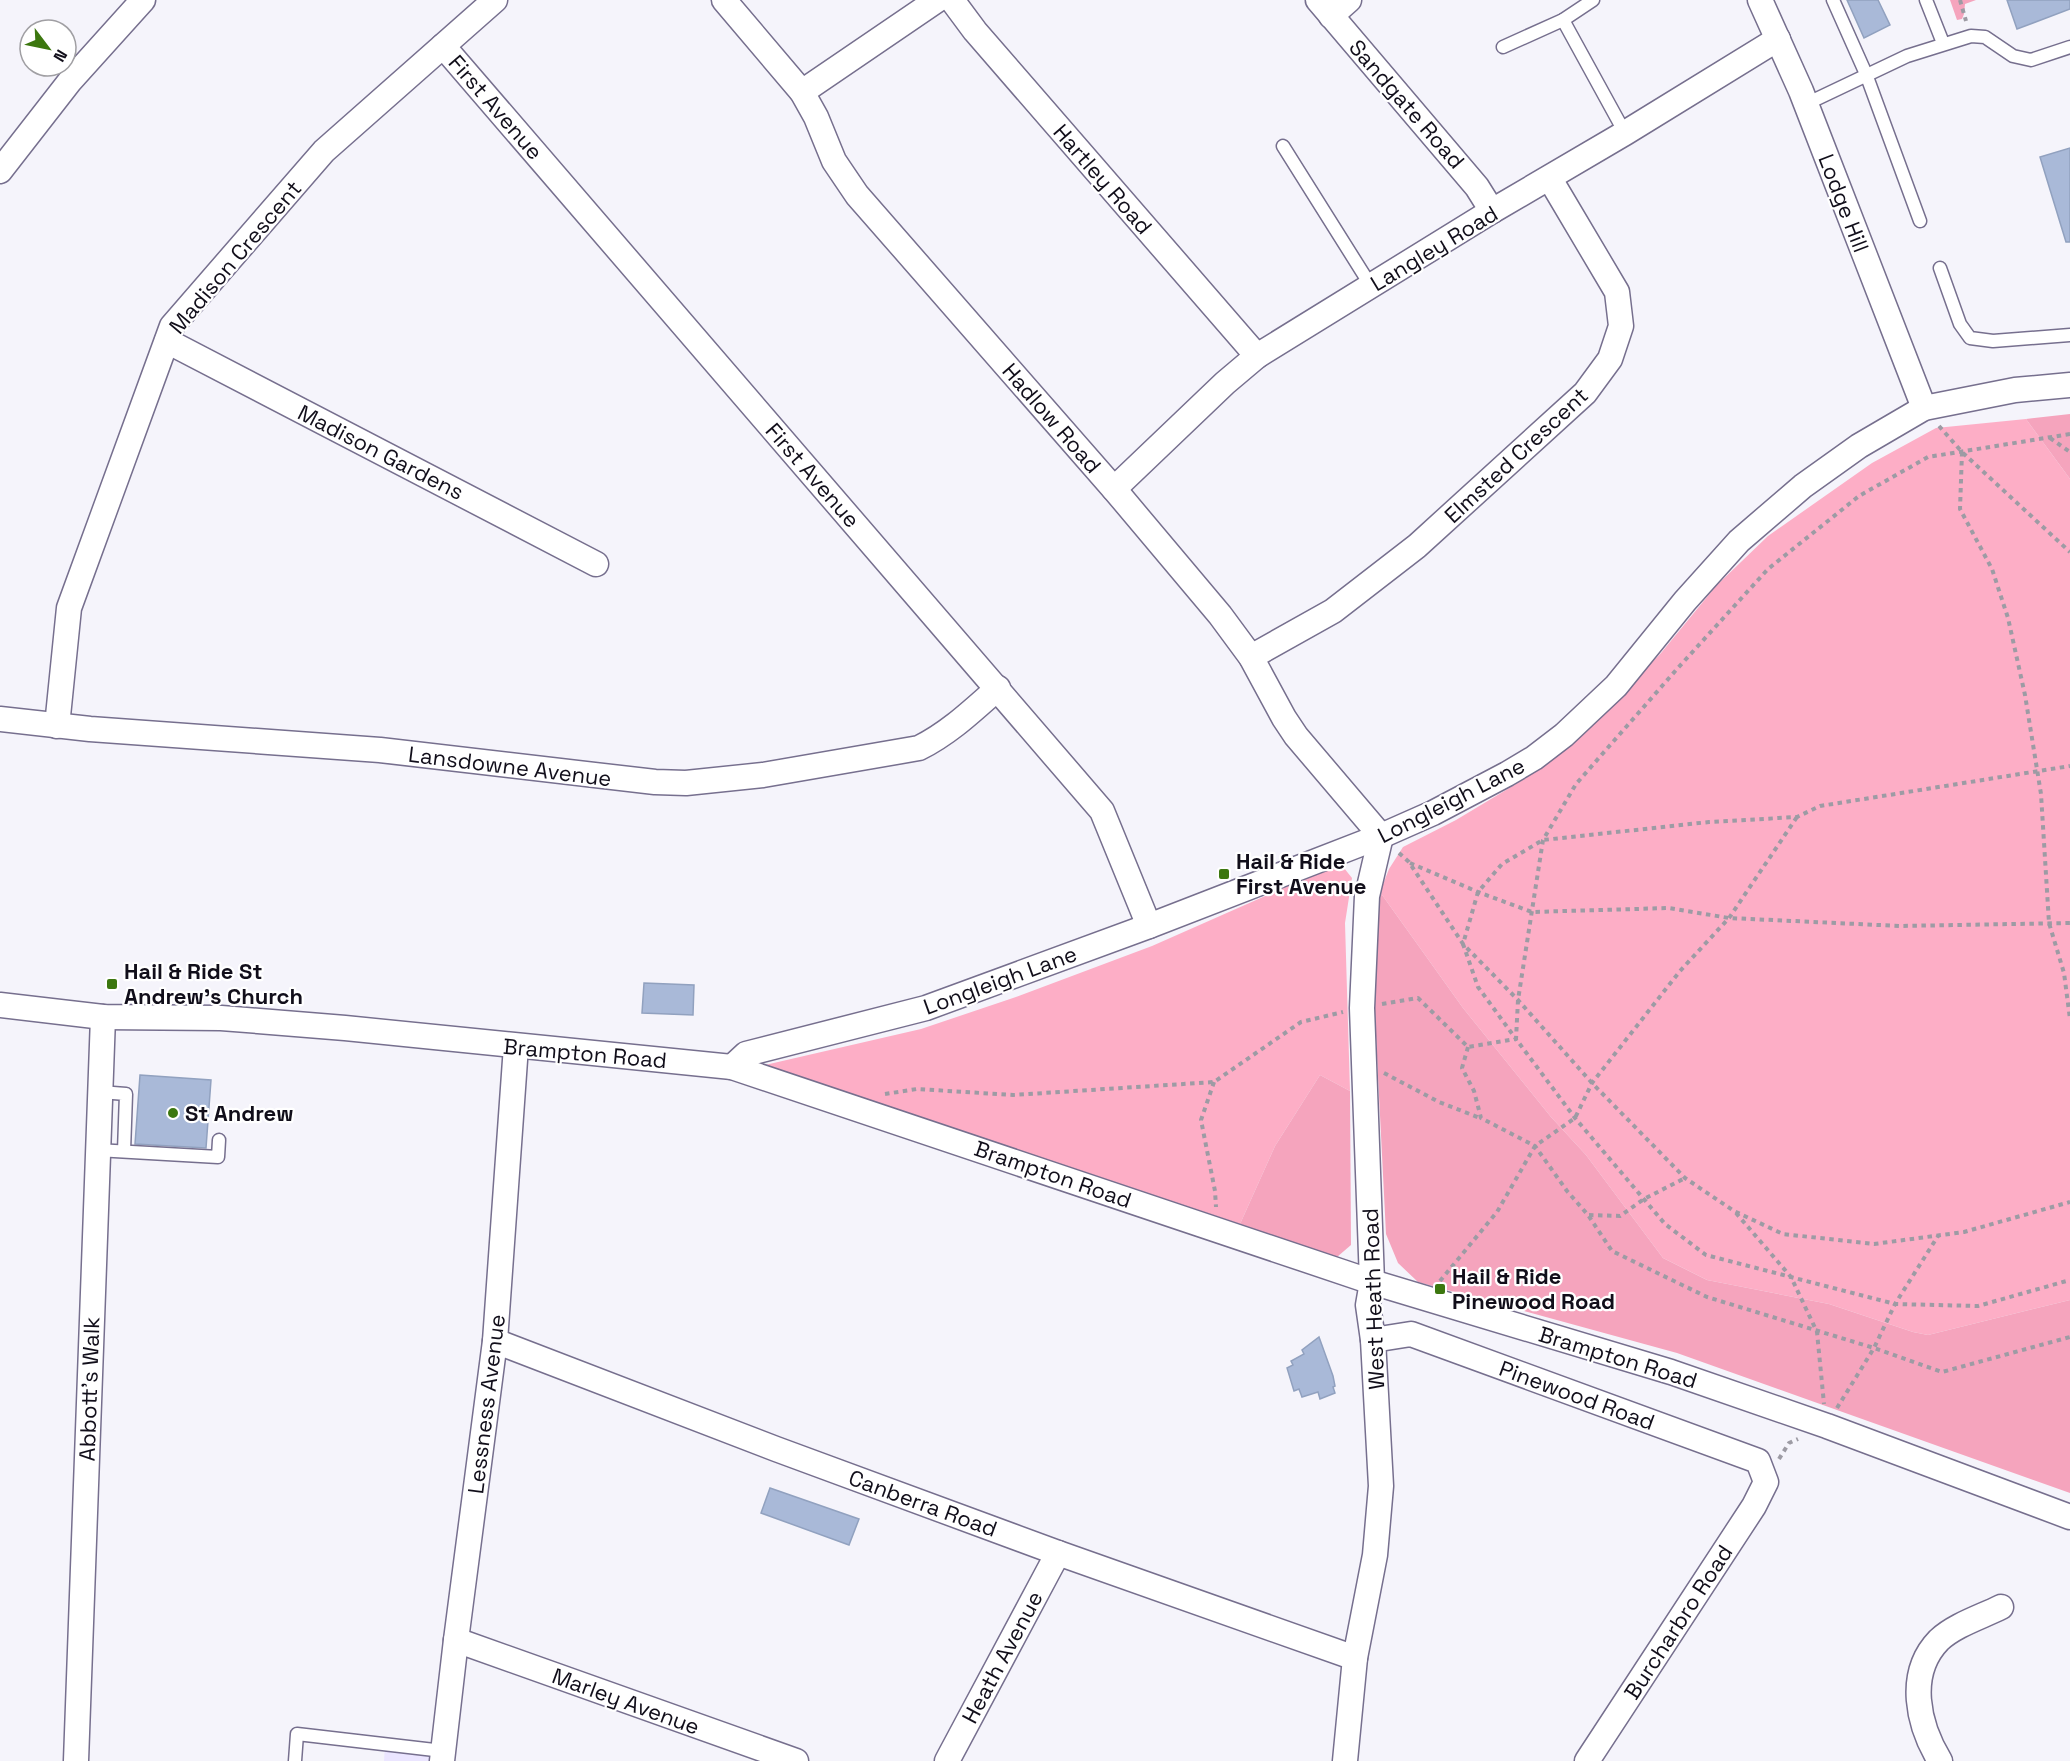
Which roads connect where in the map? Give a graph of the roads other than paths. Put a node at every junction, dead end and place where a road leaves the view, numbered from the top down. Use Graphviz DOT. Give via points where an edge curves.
graph roads {
  1 [pos="495,0"];
  2 [pos="724,0"];
  3 [pos="937,0"];
  4 [pos="952,0"];
  5 [pos="1593,0"];
  6 [pos="1760,0"];
  7 [pos="1833,0"];
  8 [pos="1926,0"];
  9 [pos="133,4"];
  10 [pos="1332,5"];
  11 [pos="1563,20"];
  12 [pos="1778,39"];
  13 [pos="1943,43"];
  14 [pos="443,46"];
  15 [pos="1503,47"];
  16 [pos="2070,47"];
  17 [pos="1866,74"];
  18 [pos="802,92"];
  19 [pos="1806,104"];
  20 [pos="1625,133"];
  21 [pos="1283,146"];
  22 [pos="0,171"];
  23 [pos="1550,179"];
  24 [pos="1492,211"];
  25 [pos="1920,221"];
  26 [pos="1940,268"];
  27 [pos="1371,286"];
  28 [pos="2070,335"];
  29 [pos="167,340"];
  30 [pos="1257,356"];
  31 [pos="2070,386"];
  32 [pos="1924,408"];
  33 [pos="1114,489"];
  34 [pos="596,564"];
  35 [pos="1251,657"];
  36 [pos="998,688"];
  37 [pos="0,718"];
  38 [pos="57,726"];
  39 [pos="1381,836"];
  40 [pos="1149,926"];
  41 [pos="0,1005"];
  42 [pos="103,1017"];
  43 [pos="516,1046"];
  44 [pos="732,1067"];
  45 [pos="100,1092"];
  46 [pos="219,1140"];
  47 [pos="97,1150"];
  48 [pos="124,1150"];
  49 [pos="1372,1282"];
  50 [pos="1373,1340"];
  51 [pos="495,1341"];
  52 [pos="1766,1482"];
  53 [pos="2070,1517"];
  54 [pos="1058,1553"];
  55 [pos="2001,1607"];
  56 [pos="456,1640"];
  57 [pos="1354,1658"];
  58 [pos="442,1756"];
  59 [pos="76,1761"];
  60 [pos="295,1761"];
  61 [pos="796,1761"];
  62 [pos="947,1761"];
  63 [pos="1345,1761"];
  64 [pos="1587,1761"];
  65 [pos="1940,1761"];
  1 -- 14 [label="street, Madison Crescent"];
  2 -- 18 [label="street, Hadlow Road"];
  3 -- 18 [label="street"];
  4 -- 30 [label="street, Hartley Road"];
  5 -- 11 [label="lane"];
  6 -- 12 [label="street, Lodge Hill"];
  7 -- 17 [label="lane"];
  8 -- 13 [label="lane"];
  9 -- 22 [label="street"];
  10 -- 24 [label="street, Sandgate Road"];
  11 -- 15 [label="lane"];
  11 -- 20 [label="lane"];
  12 -- 19 [label="street, Lodge Hill"];
  12 -- 20 [label="street, Langley Road"];
  13 -- 16 [label="lane" via="1971,36 1985,38 2013,56 2031,60"];
  13 -- 17 [label="lane"];
  14 -- 29 [label="street, Madison Crescent" via="324,151 172,326"];
  14 -- 36 [label="street, First Avenue"];
  17 -- 19 [label="lane"];
  17 -- 25 [label="lane"];
  18 -- 33 [label="street, Hadlow Road" via="834,161 851,187"];
  19 -- 32 [label="street, Lodge Hill"];
  20 -- 23 [label="street, Langley Road"];
  21 -- 27 [label="lane"];
  23 -- 24 [label="street, Langley Road"];
  23 -- 35 [label="street, Elmsted Crescent" via="1617,292 1621,326 1610,359 1585,393 1418,546 1333,611"];
  24 -- 27 [label="street, Langley Road"];
  26 -- 28 [label="lane" via="1960,324 1970,338 1993,341"];
  27 -- 30 [label="street, Langley Road"];
  29 -- 34 [label="street, Madison Gardens"];
  29 -- 38 [label="street, Madison Crescent" via="69,608"];
  30 -- 33 [label="street, Langley Road"];
  31 -- 32 [label="street, Longleigh Lane" via="2015,390"];
  32 -- 39 [label="street, Longleigh Lane" via="1859,446 1762,520 1706,578 1616,686 1564,735 1497,779"];
  33 -- 35 [label="street, Hadlow Road"];
  35 -- 39 [label="street, Hadlow Road" via="1296,736"];
  36 -- 38 [label="street, Lansdowne Avenue" via="954,727 919,748 763,775 686,783 596,777 380,750"];
  36 -- 40 [label="street, First Avenue" via="1102,811"];
  37 -- 38 [label="street, Lansdowne Avenue"];
  39 -- 40 [label="street, Longleigh Lane"];
  39 -- 49 [label="street, West Heath Road" via="1367,896 1362,1008"];
  40 -- 44 [label="street, Longleigh Lane" via="927,1008 746,1054"];
  41 -- 42 [label="street, Brampton Road"];
  42 -- 43 [label="street, Brampton Road" via="221,1018"];
  42 -- 45 [label="street, Abbott's Walk"];
  43 -- 44 [label="street, Brampton Road"];
  43 -- 51 [label="street, Lessness Avenue"];
  44 -- 49 [label="street, Brampton Road"];
  45 -- 47 [label="street, Abbott's Walk"];
  45 -- 48 [label="lane" via="126,1094"];
  46 -- 48 [label="lane" via="218,1157"];
  47 -- 48 [label="lane"];
  47 -- 59 [label="street, Abbott's Walk"];
  49 -- 50 [label="street, West Heath Road" via="1368,1305"];
  49 -- 53 [label="street, Brampton Road" via="1671,1372"];
  50 -- 52 [label="street, Pinewood Road" via="1411,1334 1758,1461"];
  50 -- 57 [label="street, West Heath Road" via="1381,1486 1374,1555"];
  51 -- 54 [label="street, Canberra Road"];
  51 -- 56 [label="street, Lessness Avenue"];
  52 -- 64 [label="street, Burcharbro Road"];
  54 -- 57 [label="street, Canberra Road"];
  54 -- 62 [label="street, Heath Avenue"];
  55 -- 65 [label="street" via="1952,1630 1928,1654 1921,1671 1920,1712"];
  56 -- 58 [label="street, Lessness Avenue"];
  56 -- 61 [label="street, Marley Avenue"];
  57 -- 63 [label="street, West Heath Road"];
  58 -- 60 [label="lane" via="297,1734"];
}
